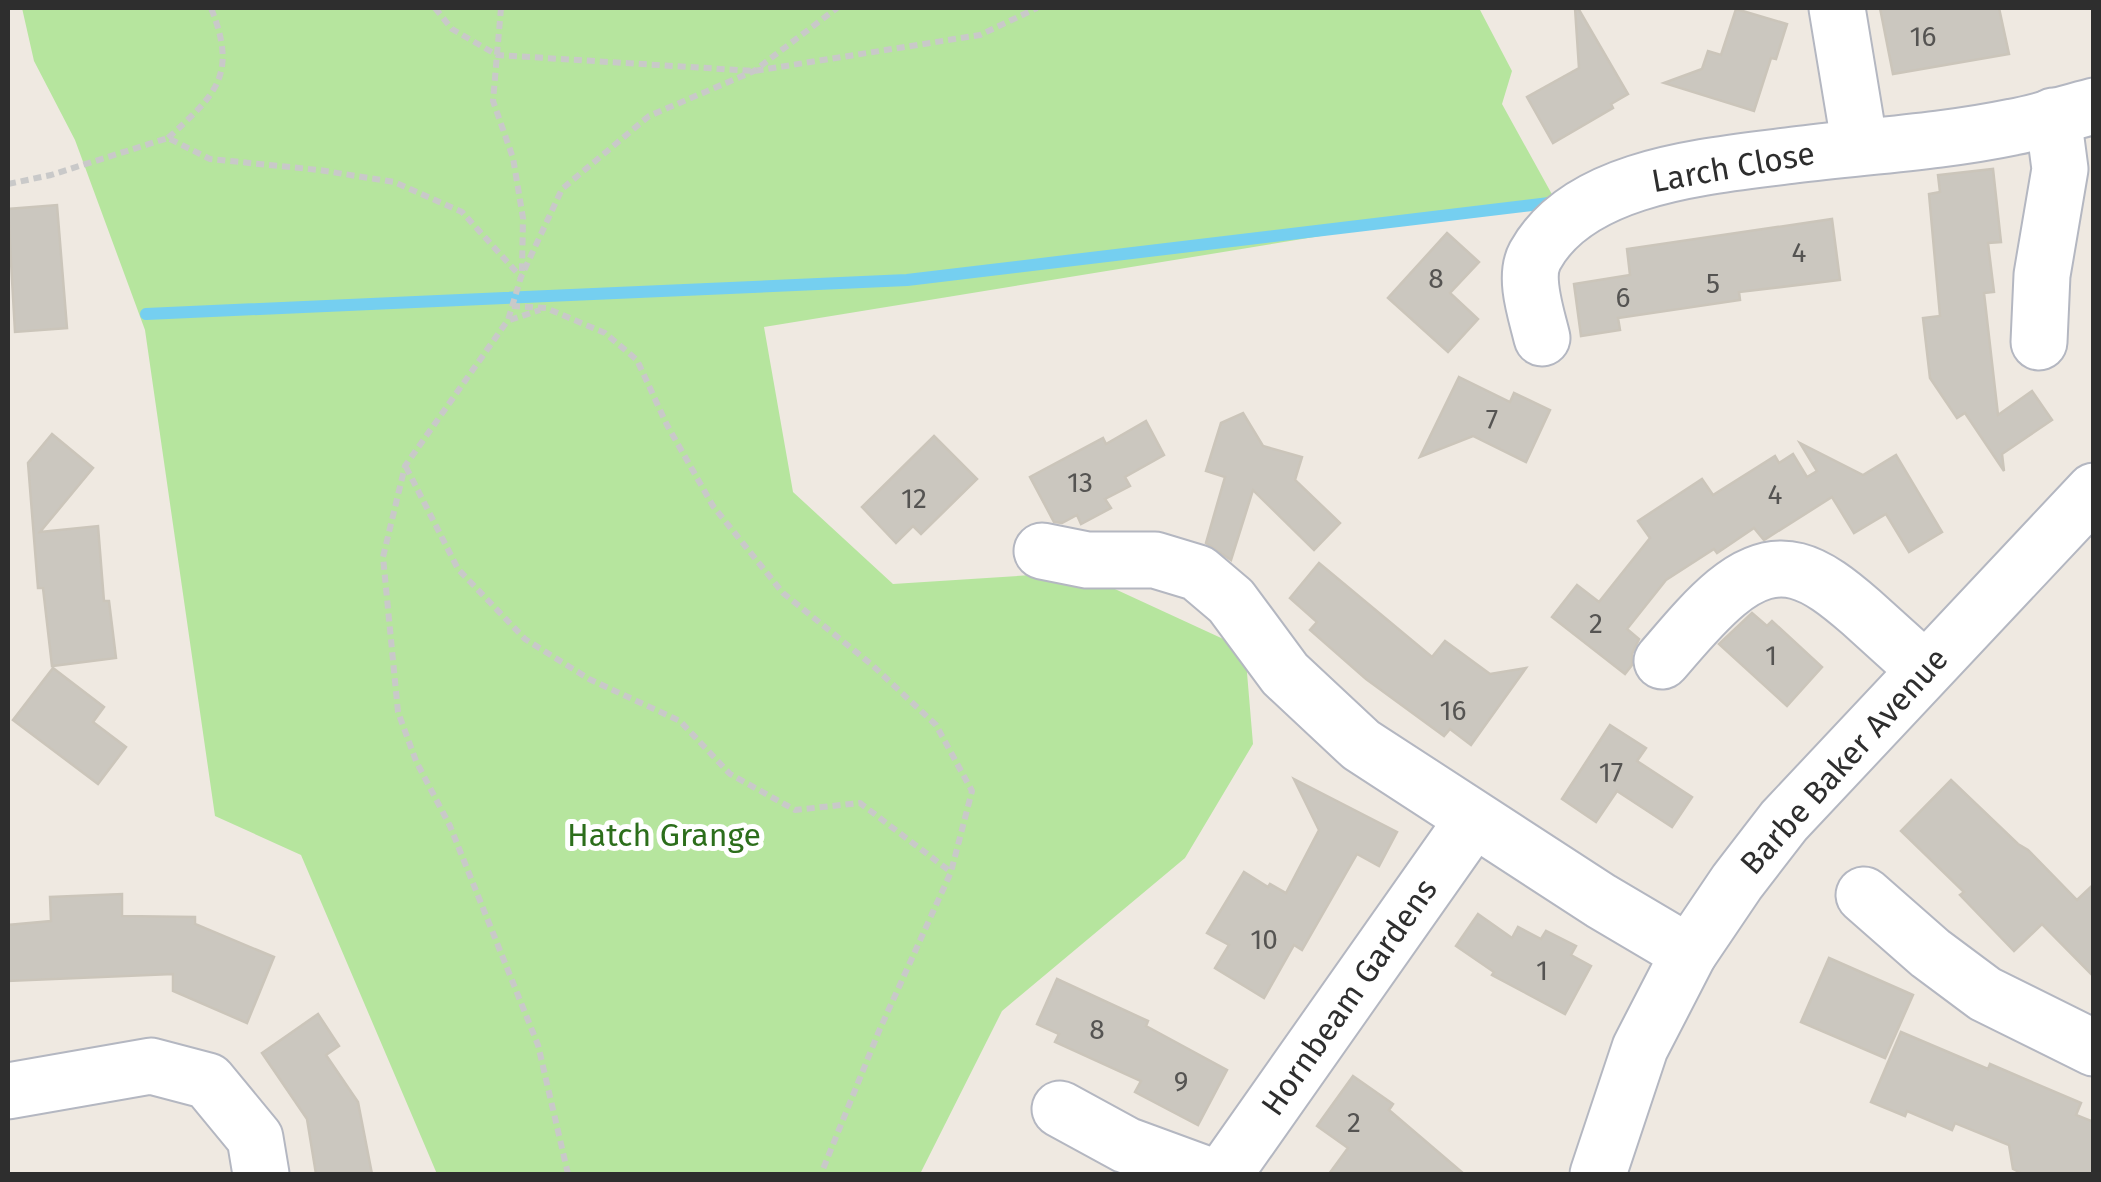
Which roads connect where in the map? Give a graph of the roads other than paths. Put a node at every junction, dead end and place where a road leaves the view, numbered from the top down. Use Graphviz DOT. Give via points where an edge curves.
graph roads {
  1 [pos="1837,8"];
  2 [pos="2073,111"];
  3 [pos="1860,147"];
  4 [pos="1542,338"];
  5 [pos="2039,342"];
  6 [pos="2085,514"];
  7 [pos="1042,551"];
  8 [pos="1662,661"];
  9 [pos="1924,669"];
  10 [pos="1473,820"];
  11 [pos="1864,895"];
  12 [pos="1689,952"];
  13 [pos="2094,1048"];
  14 [pos="8,1091"];
  15 [pos="1060,1109"];
  16 [pos="262,1174"];
  17 [pos="1205,1174"];
  18 [pos="1224,1174"];
  19 [pos="1598,1174"];
  1 -- 3 [label="street, Larch Close"];
  2 -- 3 [label="street, Larch Close" via="2012,127"];
  2 -- 5 [label="street" via="2042,275"];
  3 -- 4 [label="street, Larch Close" via="1700,167 1642,181 1572,214 1532,260"];
  6 -- 9 [label="street, Barbe Baker Avenue"];
  7 -- 10 [label="street" via="1087,560 1155,560 1198,573 1231,600 1285,674 1360,745"];
  8 -- 9 [label="street" via="1726,593 1770,570 1792,569 1831,586"];
  9 -- 12 [label="street, Barbe Baker Avenue" via="1784,821"];
  10 -- 12 [label="street"];
  10 -- 18 [label="street, Hornbeam Gardens"];
  11 -- 13 [label="street" via="1964,980"];
  12 -- 19 [label="street, Barbe Baker Avenue" via="1640,1048"];
  14 -- 16 [label="street" via="151,1066 208,1081 256,1138"];
  15 -- 17 [label="street" via="1126,1146"];
}
